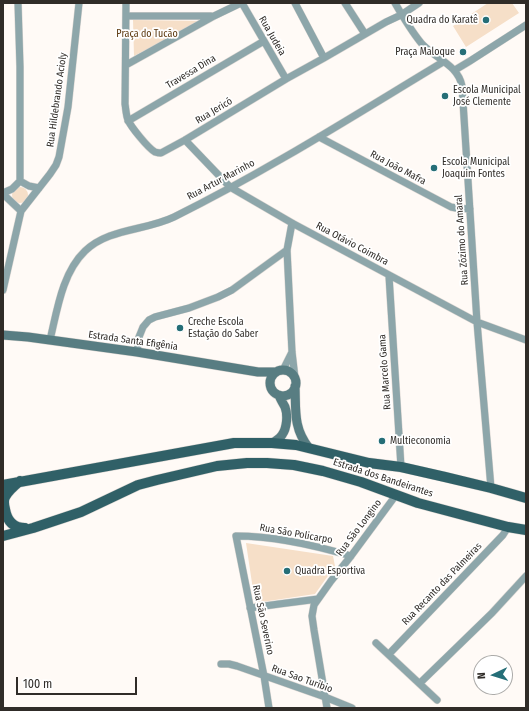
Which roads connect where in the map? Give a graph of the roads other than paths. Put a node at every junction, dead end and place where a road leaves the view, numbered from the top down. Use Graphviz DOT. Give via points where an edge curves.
graph roads {
  1 [pos="18,3"];
  2 [pos="79,3"];
  3 [pos="126,3"];
  4 [pos="241,3"];
  5 [pos="295,3"];
  6 [pos="345,3"];
  7 [pos="395,3"];
  8 [pos="419,3"];
  9 [pos="401,15"];
  10 [pos="126,16"];
  11 [pos="214,16"];
  12 [pos="526,25"];
  13 [pos="526,28"];
  14 [pos="365,34"];
  15 [pos="264,41"];
  16 [pos="324,58"];
  17 [pos="443,62"];
  18 [pos="126,65"];
  19 [pos="455,70"];
  20 [pos="286,79"];
  21 [pos="128,121"];
  22 [pos="319,137"];
  23 [pos="185,140"];
  24 [pos="20,181"];
  25 [pos="230,187"];
  26 [pos="39,188"];
  27 [pos="3,193"];
  28 [pos="470,209"];
  29 [pos="21,211"];
  30 [pos="292,223"];
  31 [pos="287,250"];
  32 [pos="389,276"];
  33 [pos="3,290"];
  34 [pos="477,322"];
  35 [pos="3,335"];
  36 [pos="50,340"];
  37 [pos="526,340"];
  38 [pos="137,352"];
  39 [pos="292,352"];
  40 [pos="279,371"];
  41 [pos="258,372"];
  42 [pos="295,382"];
  43 [pos="270,386"];
  44 [pos="278,395"];
  45 [pos="272,443"];
  46 [pos="309,448"];
  47 [pos="401,467"];
  48 [pos="20,481"];
  49 [pos="3,485"];
  50 [pos="491,488"];
  51 [pos="396,495"];
  52 [pos="526,498"];
  53 [pos="508,527"];
  54 [pos="32,528"];
  55 [pos="526,530"];
  56 [pos="3,536"];
  57 [pos="236,536"];
  58 [pos="351,556"];
  59 [pos="526,576"];
  60 [pos="318,599"];
  61 [pos="250,608"];
  62 [pos="376,643"];
  63 [pos="389,654"];
  64 [pos="221,664"];
  65 [pos="264,676"];
  66 [pos="420,684"];
  67 [pos="325,697"];
  68 [pos="437,700"];
  69 [pos="270,708"];
  70 [pos="327,708"];
  71 [pos="352,708"];
  1 -- 24 [label="street"];
  2 -- 26 [label="street, Rua Hildebrando Acioly" via="68,108 61,147 56,165"];
  3 -- 10 [label="street"];
  4 -- 11 [label="street"];
  4 -- 15 [label="street, Rua Judeia"];
  5 -- 16 [label="street"];
  6 -- 14 [label="street"];
  7 -- 9 [label="street"];
  8 -- 9 [label="street, Rua Jericó"];
  9 -- 14 [label="street, Rua Jericó"];
  9 -- 17 [label="street" via="423,45"];
  10 -- 11 [label="street"];
  10 -- 18 [label="street"];
  11 -- 18 [label="street"];
  12 -- 13 [label="street"];
  12 -- 19 [label="street"];
  14 -- 16 [label="street, Rua Jericó"];
  15 -- 20 [label="street, Rua Judeia"];
  15 -- 21 [label="street, Travessa Dina"];
  16 -- 20 [label="street, Rua Jericó"];
  17 -- 19 [label="street"];
  17 -- 22 [label="street, Rua Artur Marinho"];
  18 -- 21 [label="street" via="125,104"];
  19 -- 28 [label="street, Rua Zózimo do Amaral" via="462,86"];
  20 -- 23 [label="street, Rua Jericó"];
  21 -- 23 [label="street, Rua Jericó" via="158,153"];
  22 -- 25 [label="street, Rua Artur Marinho"];
  22 -- 28 [label="street, Rua João Mafra" via="451,207"];
  23 -- 25 [label="street, Rua Otávio Coimbra"];
  24 -- 26 [label="street"];
  24 -- 27 [label="street"];
  25 -- 30 [label="street, Rua Otávio Coimbra"];
  25 -- 36 [label="street, Rua Artur Marinho" via="172,218 112,235 86,250 70,270"];
  26 -- 29 [label="street, Rua Hildebrando Acioly"];
  27 -- 29 [label="street"];
  28 -- 34 [label="street, Rua Zózimo do Amaral"];
  29 -- 33 [label="street"];
  30 -- 31 [label="street"];
  30 -- 32 [label="street, Rua Otávio Coimbra"];
  31 -- 38 [label="street" via="232,290 189,308 149,320 139,337"];
  31 -- 39 [label="street"];
  32 -- 34 [label="street, Rua Otávio Coimbra"];
  32 -- 47 [label="street, Rua Marcelo Gama"];
  34 -- 37 [label="street, Rua Otávio Coimbra"];
  34 -- 50 [label="street, Rua Zózimo do Amaral"];
  35 -- 36 [label="street, Estrada Santa Efigênia"];
  36 -- 38 [label="street, Estrada Santa Efigênia"];
  38 -- 41 [label="street, Estrada Santa Efigênia"];
  39 -- 40 [label="street"];
  39 -- 42 [label="street"];
  40 -- 41 [label="street, Estrada Santa Efigênia"];
  40 -- 42 [label="street" via="290,372"];
  40 -- 43 [label="street" via="271,378"];
  41 -- 43 [label="street"];
  42 -- 44 [label="street" via="290,393"];
  42 -- 46 [label="street" via="296,421 301,437"];
  43 -- 44 [label="street"];
  44 -- 45 [label="street" via="285,407 285,430"];
  45 -- 46 [label="main road, Estrada dos Bandeirantes"];
  45 -- 48 [label="main road, Estrada dos Bandeirantes" via="234,443"];
  46 -- 47 [label="main road, Estrada dos Bandeirantes" via="369,463"];
  47 -- 50 [label="main road, Estrada dos Bandeirantes"];
  48 -- 49 [label="main road, Estrada dos Bandeirantes"];
  48 -- 54 [label="main road" via="6,496 6,516 15,526"];
  50 -- 52 [label="main road, Estrada dos Bandeirantes"];
  51 -- 53 [label="main road, Estrada dos Bandeirantes"];
  51 -- 54 [label="main road, Estrada dos Bandeirantes" via="323,471 281,463 247,463 217,466 138,485 81,512"];
  51 -- 58 [label="street, Rua São Longino"];
  53 -- 55 [label="main road, Estrada dos Bandeirantes"];
  53 -- 63 [label="street, Rua Recanto das Palmeiras"];
  54 -- 56 [label="main road, Estrada dos Bandeirantes"];
  57 -- 58 [label="street, Rua São Policarpo" via="278,540"];
  57 -- 61 [label="street, Rua São Severino"];
  58 -- 60 [label="street, Rua São Longino"];
  59 -- 66 [label="street"];
  60 -- 61 [label="street"];
  60 -- 67 [label="street, Rua São Longino" via="312,616"];
  61 -- 65 [label="street, Rua São Severino"];
  62 -- 63 [label="street"];
  63 -- 66 [label="street"];
  64 -- 65 [label="street, Rua Sao Turibio" via="237,666"];
  65 -- 67 [label="street, Rua Sao Turibio"];
  65 -- 69 [label="street, Rua São Severino"];
  66 -- 68 [label="street"];
  67 -- 70 [label="street, Rua São Longino"];
  67 -- 71 [label="street, Rua Sao Turibio"];
}
